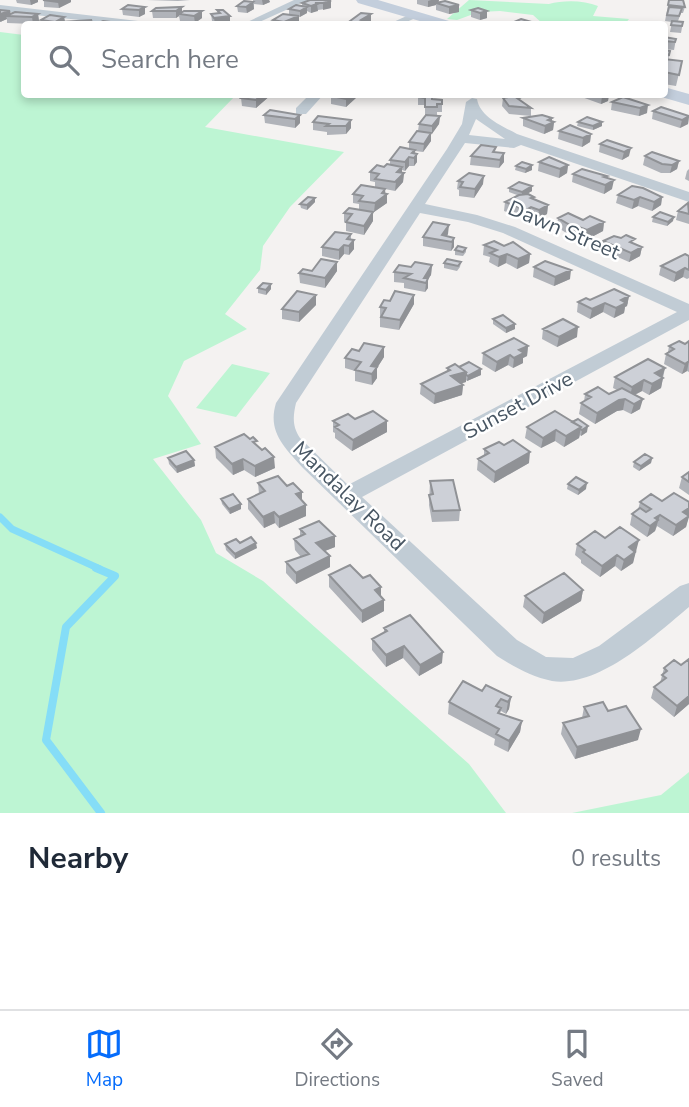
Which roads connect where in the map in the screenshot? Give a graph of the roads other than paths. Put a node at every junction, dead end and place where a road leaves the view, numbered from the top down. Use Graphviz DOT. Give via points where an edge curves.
graph roads {
  1 [pos="303,0"];
  2 [pos="363,0"];
  3 [pos="0,8"];
  4 [pos="415,16"];
  5 [pos="112,21"];
  6 [pos="254,21"];
  7 [pos="402,21"];
  8 [pos="433,21"];
  9 [pos="668,93"];
  10 [pos="314,98"];
  11 [pos="689,100"];
  12 [pos="474,101"];
  13 [pos="301,111"];
  14 [pos="460,138"];
  15 [pos="541,148"];
  16 [pos="689,197"];
  17 [pos="415,207"];
  18 [pos="689,312"];
  19 [pos="346,496"];
  20 [pos="689,593"];
  1 -- 6 [label="street"];
  2 -- 4 [label="main road"];
  3 -- 5 [label="street"];
  4 -- 7 [label="street"];
  4 -- 8 [label="main road"];
  9 -- 11 [label="main road"];
  10 -- 13 [label="street"];
  12 -- 14 [label="street, Mandalay Road"];
  12 -- 15 [label="street" via="494,128"];
  14 -- 15 [label="street"];
  14 -- 17 [label="street, Mandalay Road"];
  15 -- 16 [label="street"];
  17 -- 18 [label="street, Dawn Street" via="509,230"];
  17 -- 19 [label="street, Mandalay Road" via="306,369 280,419 285,433"];
  18 -- 19 [label="street, Sunset Drive"];
  19 -- 20 [label="street, Mandalay Road" via="508,648 545,668 570,670 599,660"];
}
